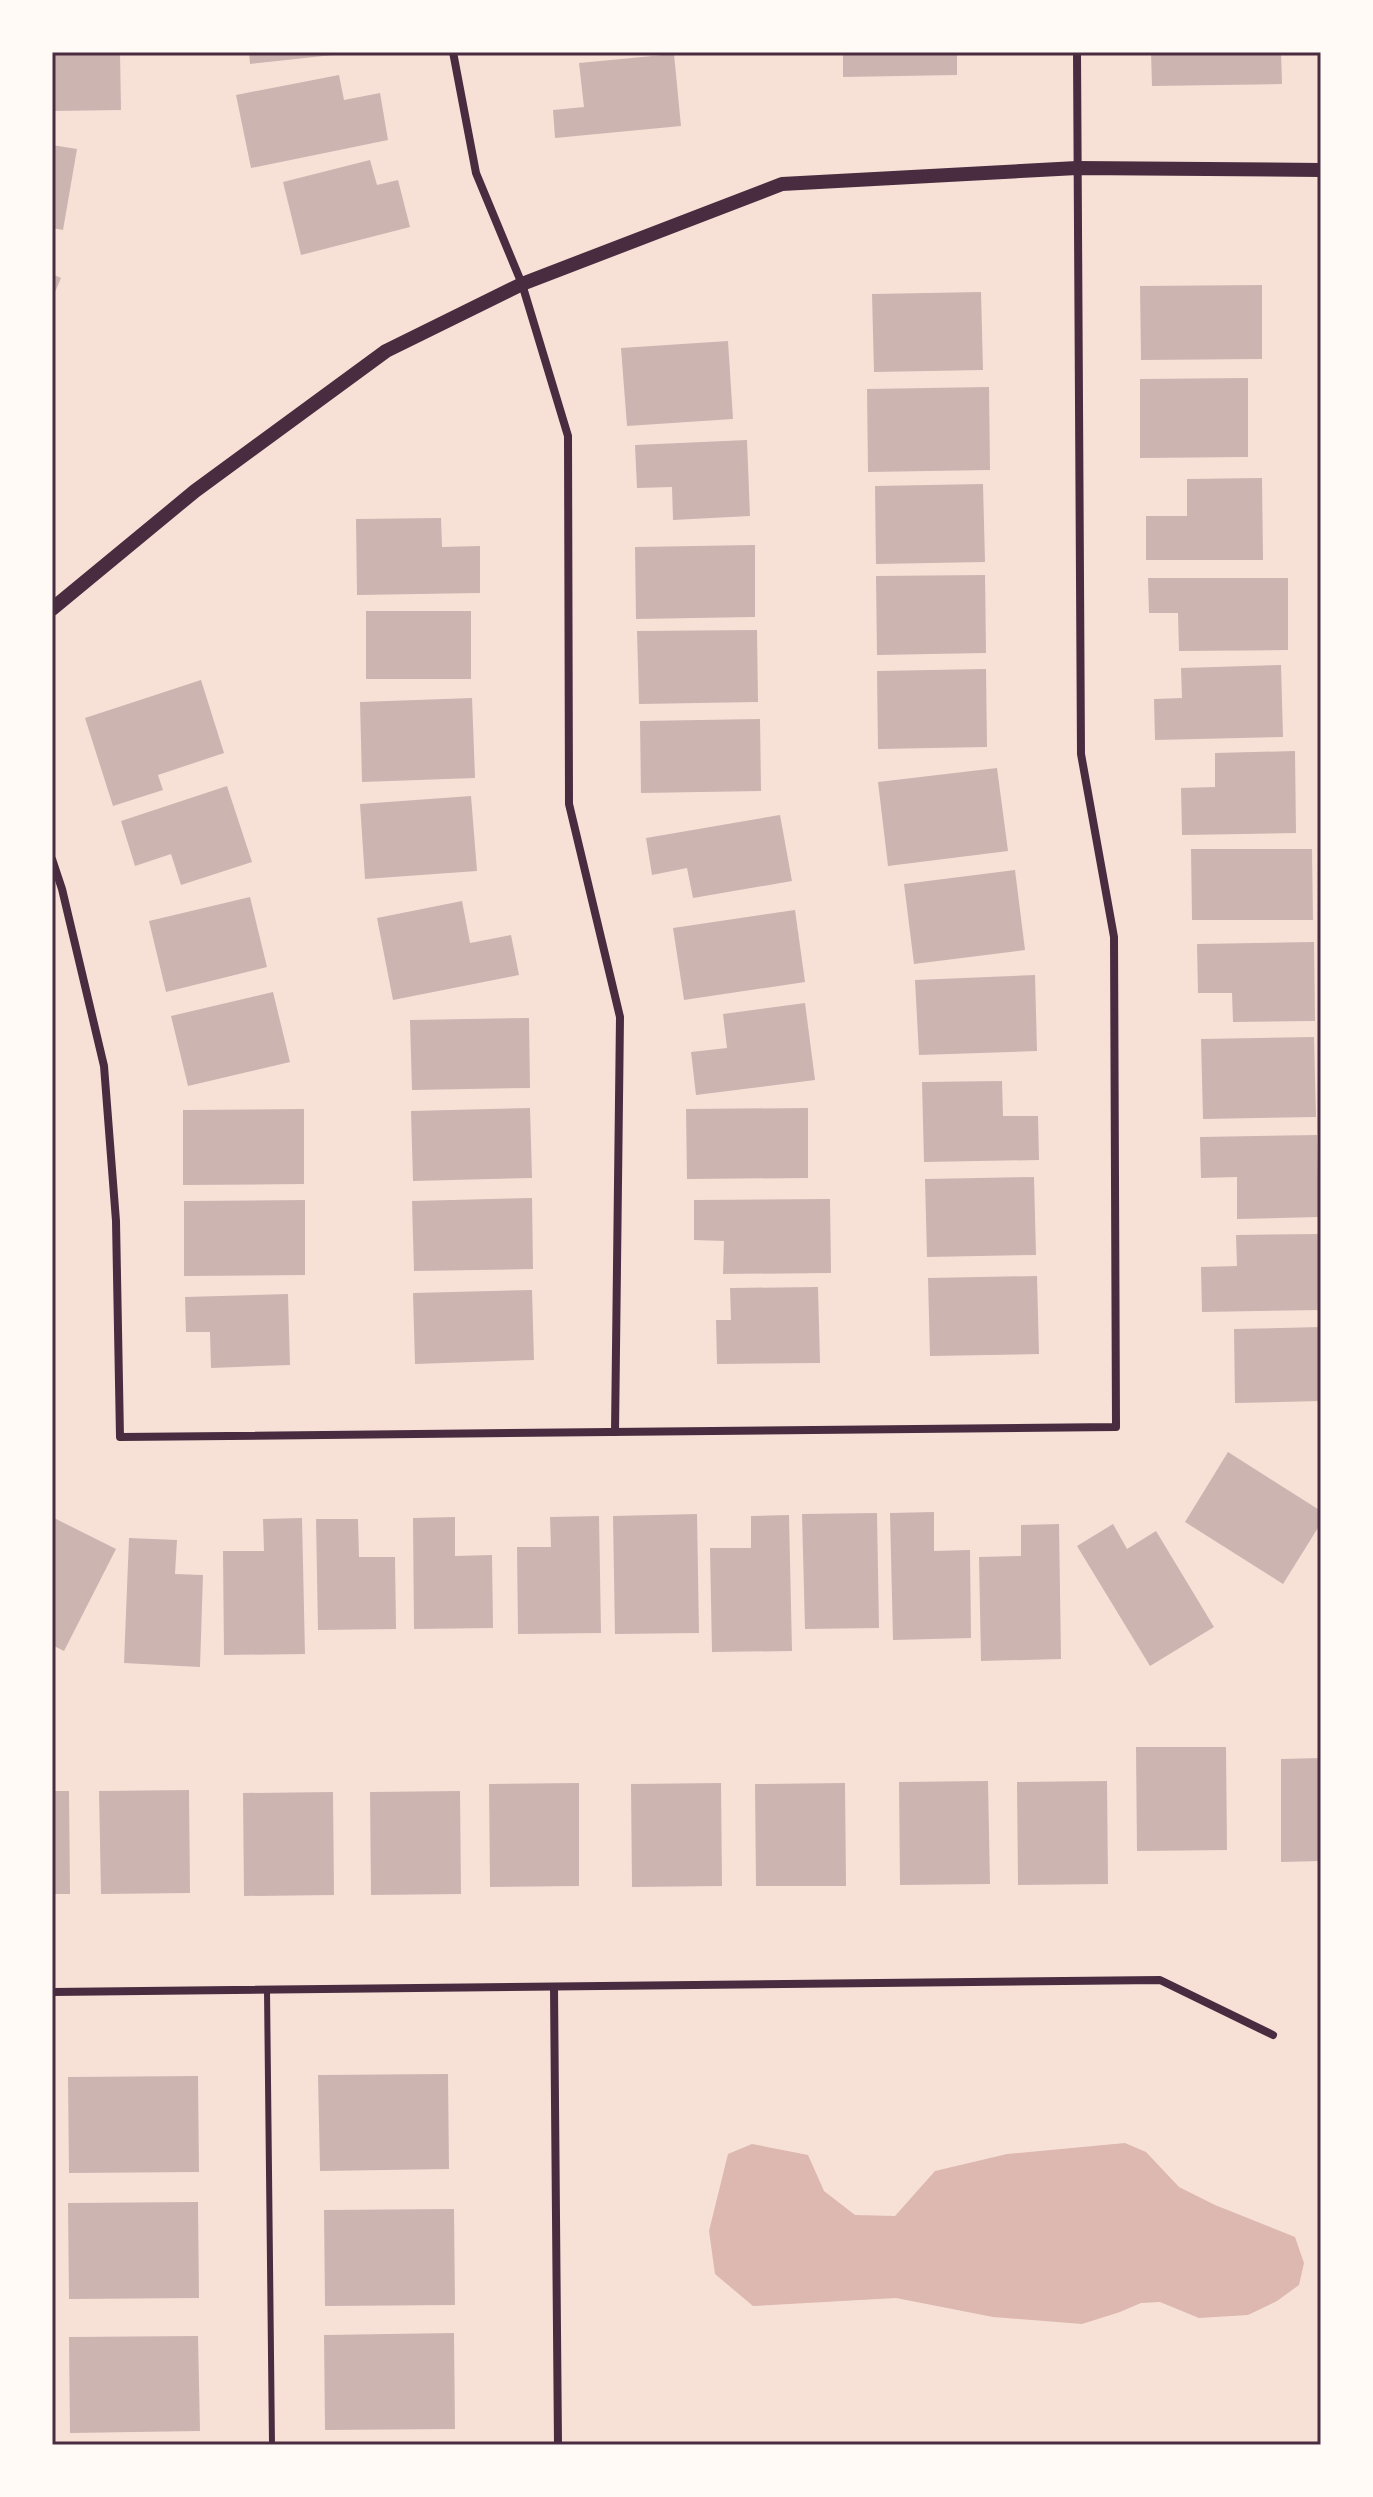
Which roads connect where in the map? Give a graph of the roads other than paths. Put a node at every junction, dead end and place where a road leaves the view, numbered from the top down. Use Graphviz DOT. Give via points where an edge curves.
graph roads {
  1 [pos="453,52"];
  2 [pos="1077,52"];
  3 [pos="1077,168"];
  4 [pos="1321,170"];
  5 [pos="522,284"];
  6 [pos="52,609"];
  7 [pos="52,859"];
  8 [pos="615,1432"];
  9 [pos="554,1988"];
  10 [pos="267,1990"];
  11 [pos="52,1992"];
  12 [pos="1273,2035"];
  13 [pos="272,2445"];
  14 [pos="558,2445"];
  1 -- 5 [label="street" via="476,173"];
  2 -- 3 [label="street"];
  3 -- 4 [label="street"];
  3 -- 5 [label="street" via="782,184"];
  3 -- 8 [label="street" via="1081,754 1114,937 1116,1427"];
  5 -- 6 [label="street" via="386,351 195,491"];
  5 -- 8 [label="street" via="568,436 569,804 620,1017"];
  7 -- 8 [label="street" via="104,1066 116,1221 120,1437"];
  9 -- 10 [label="street"];
  9 -- 12 [label="street" via="1160,1980"];
  9 -- 14 [label="street"];
  10 -- 11 [label="street"];
  10 -- 13 [label="lane"];
}
